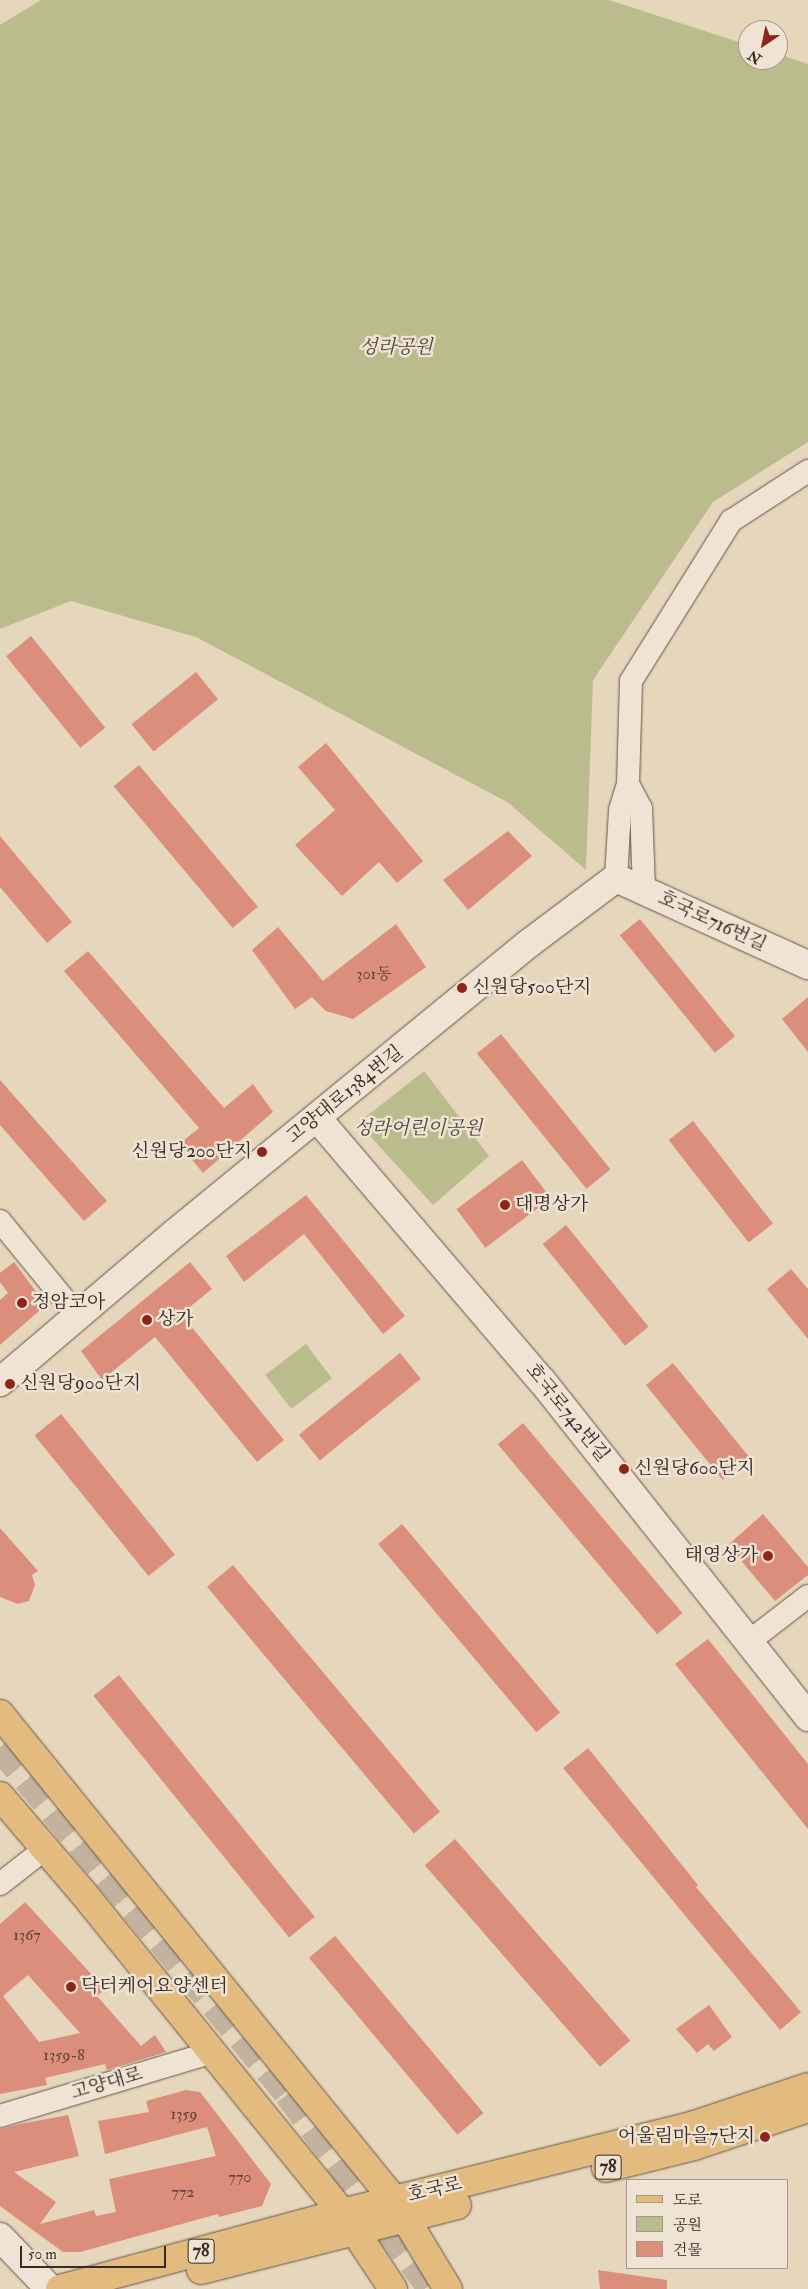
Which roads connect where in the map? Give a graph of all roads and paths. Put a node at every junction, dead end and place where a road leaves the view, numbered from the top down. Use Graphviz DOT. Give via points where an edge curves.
graph roads {
  1 [pos="808,471"];
  2 [pos="628,784"];
  3 [pos="616,878"];
  4 [pos="644,891"];
  5 [pos="808,965"];
  6 [pos="317,1118"];
  7 [pos="0,1221"];
  8 [pos="77,1315"];
  9 [pos="0,1382"];
  10 [pos="808,1596"];
  11 [pos="747,1643"];
  12 [pos="0,1714"];
  13 [pos="808,1717"];
  14 [pos="0,1796"];
  15 [pos="46,1848"];
  16 [pos="0,1884"];
  17 [pos="213,2052"];
  18 [pos="808,2087"];
  19 [pos="808,2108"];
  20 [pos="0,2116"];
  21 [pos="533,2167"];
  22 [pos="513,2191"];
  23 [pos="400,2209"];
  24 [pos="349,2223"];
  25 [pos="0,2237"];
  26 [pos="50,2289"];
  27 [pos="60,2289"];
  28 [pos="121,2289"];
  29 [pos="393,2289"];
  30 [pos="448,2289"];
  1 -- 2 [label="street" via="731,521 631,681"];
  2 -- 3 [label="street" via="620,810"];
  2 -- 4 [label="street" via="641,808"];
  3 -- 4 [label="street, 호국로716번길"];
  3 -- 6 [label="street, 고양대로1384번길" via="528,944"];
  4 -- 5 [label="street, 호국로716번길"];
  6 -- 8 [label="street, 고양대로1384번길"];
  6 -- 11 [label="street, 호국로742번길" via="542,1381"];
  7 -- 8 [label="street"];
  8 -- 9 [label="street, 고양대로1384번길"];
  10 -- 11 [label="street"];
  11 -- 13 [label="street, 호국로742번길"];
  12 -- 23 [label="main road"];
  14 -- 15 [label="main road"];
  15 -- 16 [label="street"];
  15 -- 17 [label="main road"];
  17 -- 20 [label="street, 고양대로"];
  17 -- 24 [label="main road"];
  18 -- 21 [label="main road, 호국로 / 78" via="691,2126"];
  19 -- 22 [label="main road, 호국로 / 78" via="694,2146"];
  21 -- 22 [label="main road" via="506,2182 506,2187"];
  21 -- 23 [label="main road, 호국로 / 78"];
  22 -- 23 [label="main road, 호국로 / 78"];
  23 -- 24 [label="main road, 호국로 / 78"];
  23 -- 30 [label="main road"];
  24 -- 27 [label="main road, 호국로 / 78"];
  24 -- 28 [label="main road, 호국로 / 78"];
  24 -- 29 [label="main road"];
  25 -- 26 [label="street"];
}
